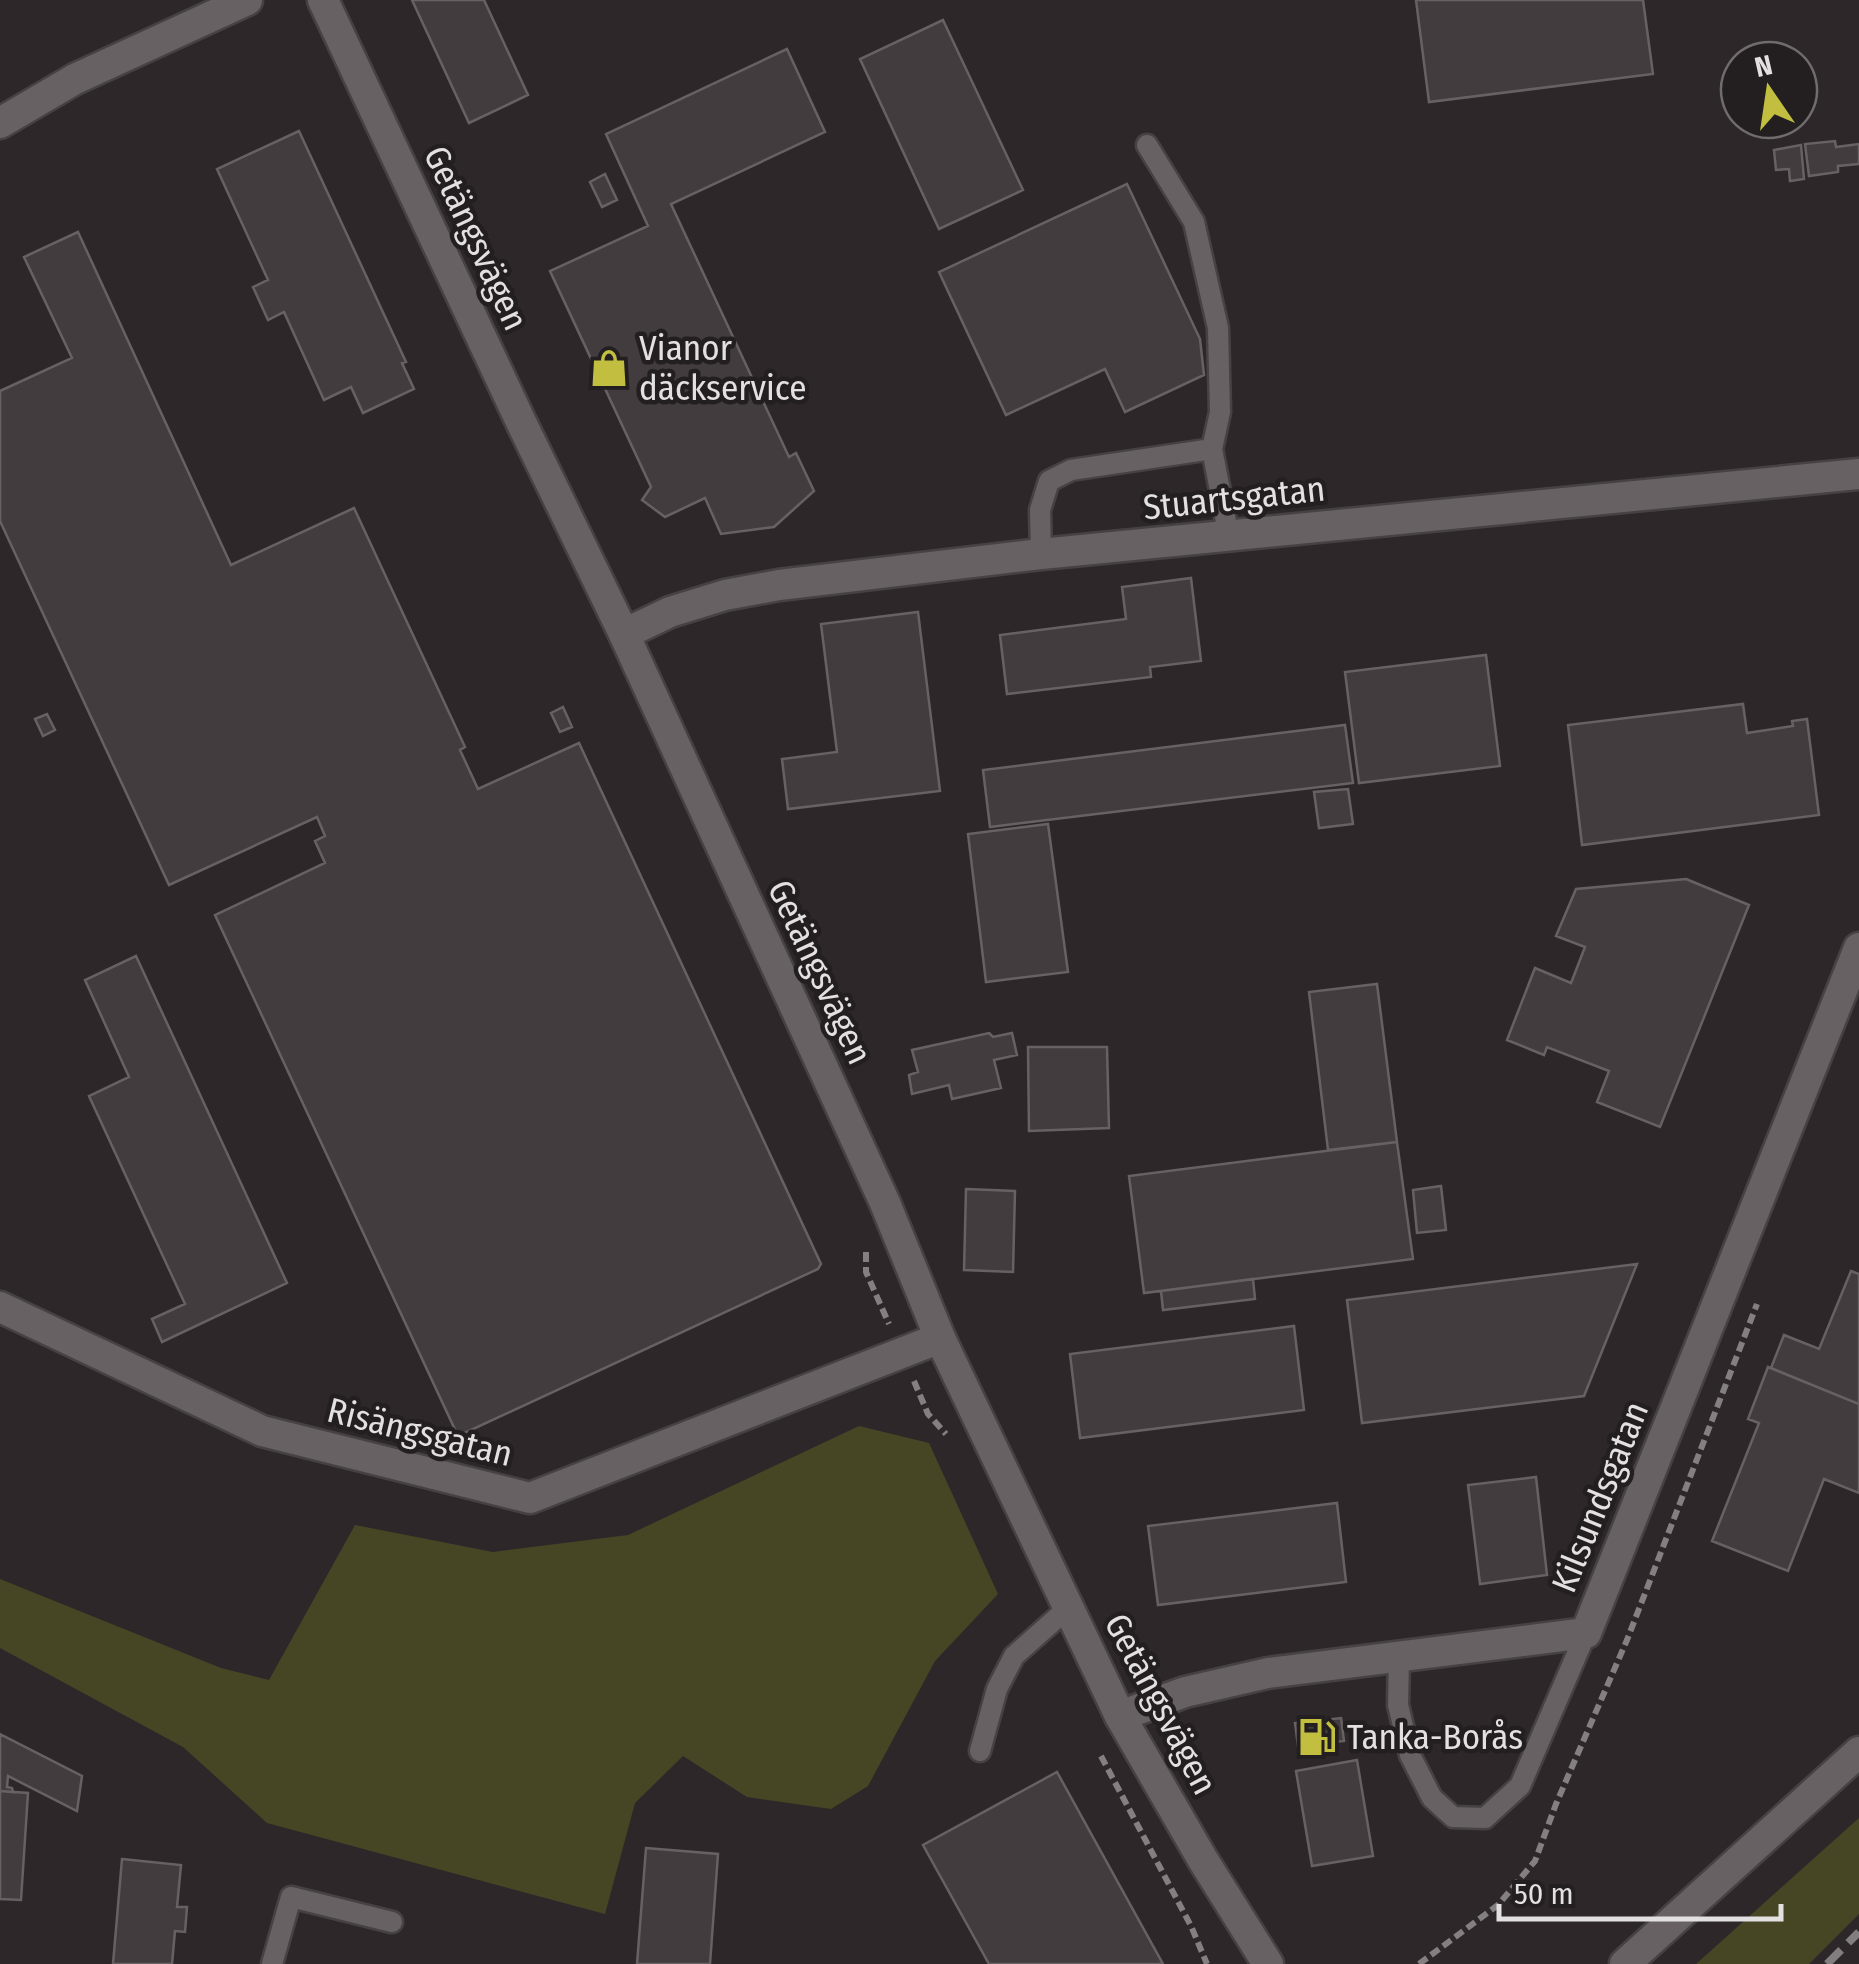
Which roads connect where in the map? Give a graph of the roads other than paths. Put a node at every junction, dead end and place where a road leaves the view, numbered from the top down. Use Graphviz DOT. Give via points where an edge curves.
graph roads {
  1 [pos="247,0"];
  2 [pos="323,0"];
  3 [pos="0,123"];
  4 [pos="1148,145"];
  5 [pos="1212,449"];
  6 [pos="1859,474"];
  7 [pos="1229,537"];
  8 [pos="1041,554"];
  9 [pos="624,634"];
  10 [pos="1859,948"];
  11 [pos="0,1307"];
  12 [pos="940,1338"];
  13 [pos="1068,1608"];
  14 [pos="1586,1634"];
  15 [pos="1399,1656"];
  16 [pos="1120,1716"];
  17 [pos="980,1751"];
  18 [pos="1859,1752"];
  19 [pos="392,1922"];
  20 [pos="272,1964"];
  21 [pos="1268,1964"];
  22 [pos="1624,1964"];
  1 -- 3 [label="street" via="75,80"];
  2 -- 9 [label="street, Getängsvägen"];
  4 -- 5 [label="lane" via="1194,222 1218,328 1220,412"];
  5 -- 7 [label="lane"];
  5 -- 8 [label="lane" via="1071,470 1050,481 1040,510"];
  6 -- 7 [label="street, Stuartsgatan"];
  7 -- 8 [label="street, Stuartsgatan"];
  8 -- 9 [label="street, Stuartsgatan" via="743,592 670,612"];
  9 -- 12 [label="street, Getängsvägen" via="885,1203"];
  10 -- 14 [label="street, Kilsundsgatan"];
  11 -- 12 [label="street, Risängsgatan" via="262,1431 530,1498"];
  12 -- 13 [label="street, Getängsvägen"];
  13 -- 16 [label="street, Getängsvägen"];
  13 -- 17 [label="lane" via="1014,1656 996,1690"];
  14 -- 15 [label="street, Kilsundsgatan"];
  14 -- 15 [label="lane" via="1520,1786 1485,1818 1453,1817 1432,1798 1410,1754 1398,1704"];
  15 -- 16 [label="street, Kilsundsgatan" via="1268,1673 1184,1692"];
  16 -- 21 [label="street, Getängsvägen"];
  18 -- 22 [label="street"];
  19 -- 20 [label="lane" via="291,1897"];
}
